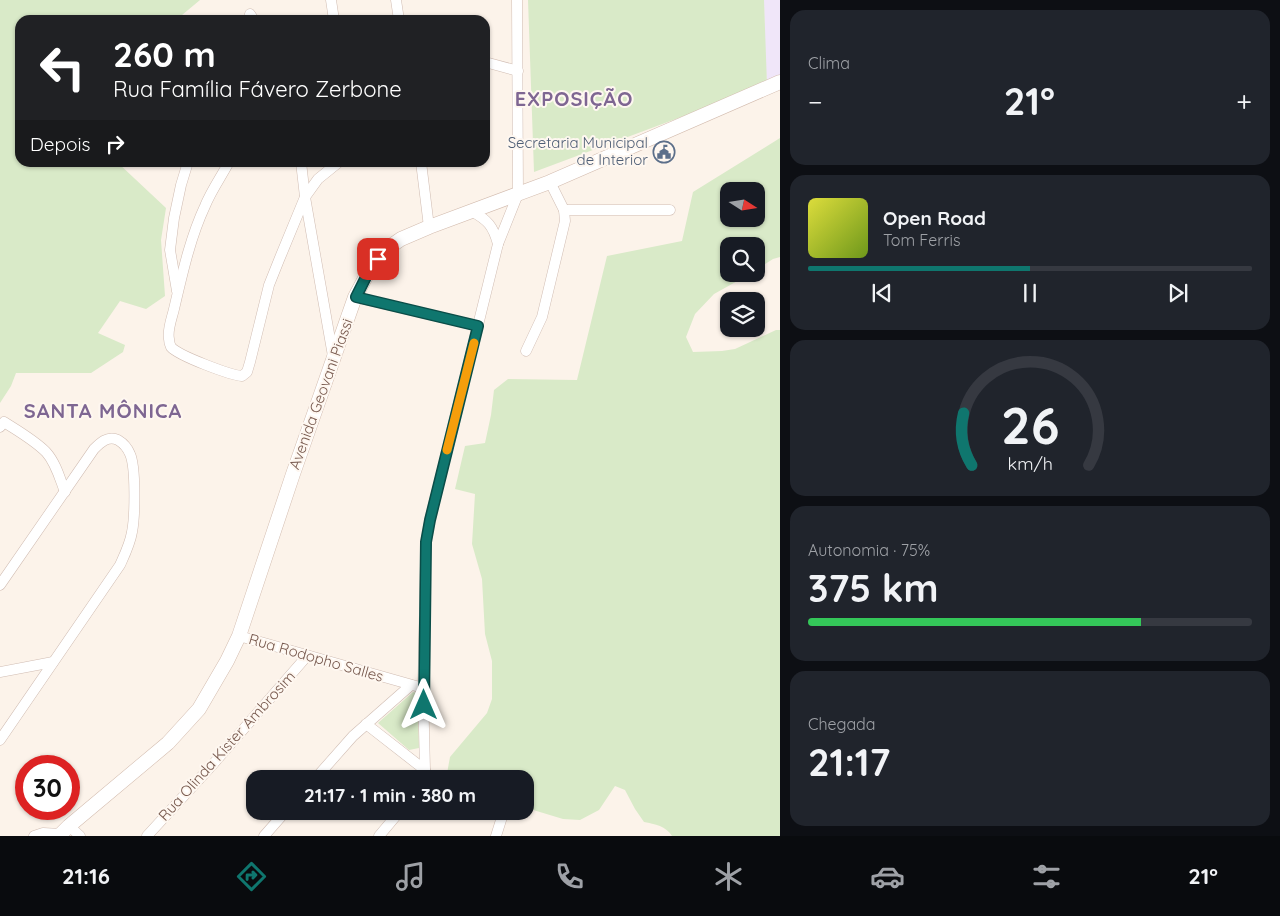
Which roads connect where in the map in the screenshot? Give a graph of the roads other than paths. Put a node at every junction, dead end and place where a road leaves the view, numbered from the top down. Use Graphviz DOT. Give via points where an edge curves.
graph roads {
  1 [pos="331,0"];
  2 [pos="396,0"];
  3 [pos="517,0"];
  4 [pos="333,15"];
  5 [pos="398,15"];
  6 [pos="490,63"];
  7 [pos="518,71"];
  8 [pos="780,82"];
  9 [pos="186,167"];
  10 [pos="226,167"];
  11 [pos="302,167"];
  12 [pos="333,167"];
  13 [pos="422,167"];
  14 [pos="550,182"];
  15 [pos="518,194"];
  16 [pos="305,197"];
  17 [pos="564,210"];
  18 [pos="670,210"];
  19 [pos="471,211"];
  20 [pos="429,227"];
  21 [pos="498,244"];
  22 [pos="178,294"];
  23 [pos="356,297"];
  24 [pos="478,326"];
  25 [pos="526,352"];
  26 [pos="334,358"];
  27 [pos="2,424"];
  28 [pos="65,492"];
  29 [pos="0,585"];
  30 [pos="239,636"];
  31 [pos="307,656"];
  32 [pos="53,662"];
  33 [pos="0,672"];
  34 [pos="411,685"];
  35 [pos="423,688"];
  36 [pos="366,724"];
  37 [pos="0,740"];
  38 [pos="324,770"];
  39 [pos="419,770"];
  40 [pos="424,770"];
  41 [pos="278,820"];
  42 [pos="392,820"];
  43 [pos="501,820"];
  44 [pos="63,832"];
  45 [pos="34,836"];
  46 [pos="80,836"];
  47 [pos="147,836"];
  48 [pos="264,836"];
  49 [pos="379,836"];
  50 [pos="496,836"];
  1 -- 4 [label="street"];
  2 -- 5 [label="street"];
  3 -- 7 [label="street"];
  6 -- 7 [label="street"];
  7 -- 15 [label="street"];
  8 -- 14 [label="main road, Avenida Geovani Piassi"];
  9 -- 22 [label="street" via="170,250"];
  10 -- 22 [label="street" via="204,206"];
  11 -- 16 [label="street"];
  12 -- 16 [label="street" via="318,179"];
  13 -- 20 [label="street"];
  14 -- 15 [label="main road, Avenida Geovani Piassi"];
  14 -- 17 [label="street"];
  15 -- 19 [label="main road, Avenida Geovani Piassi"];
  15 -- 21 [label="street"];
  16 -- 22 [label="street" via="269,285 250,362 242,376 235,376 172,347 168,340"];
  16 -- 26 [label="street"];
  17 -- 18 [label="street"];
  17 -- 25 [label="street" via="565,221 542,317"];
  19 -- 20 [label="main road, Avenida Geovani Piassi"];
  19 -- 21 [label="street" via="490,225"];
  20 -- 23 [label="main road, Avenida Geovani Piassi" via="385,250 370,269"];
  21 -- 24 [label="street"];
  23 -- 24 [label="street"];
  23 -- 26 [label="main road, Avenida Geovani Piassi"];
  24 -- 35 [label="street" via="426,542"];
  26 -- 30 [label="main road, Avenida Geovani Piassi"];
  27 -- 28 [label="street" via="33,441 47,453 56,466"];
  28 -- 29 [label="street"];
  28 -- 32 [label="street" via="101,442 113,438 126,447 134,467 132,533 127,550"];
  30 -- 31 [label="street, Rua Rodopho Salles"];
  30 -- 44 [label="main road, Avenida Geovani Piassi" via="199,709 168,742"];
  31 -- 34 [label="street, Rua Rodopho Salles"];
  31 -- 47 [label="street, Rua Olinda Kister Ambrosim"];
  32 -- 33 [label="street"];
  32 -- 37 [label="street"];
  34 -- 35 [label="street, Rua Rodopho Salles"];
  34 -- 36 [label="street"];
  35 -- 40 [label="street"];
  36 -- 38 [label="street"];
  36 -- 39 [label="street"];
  41 -- 48 [label="street"];
  42 -- 49 [label="street"];
  43 -- 50 [label="street"];
  44 -- 45 [label="street"];
  44 -- 46 [label="street"];
}
